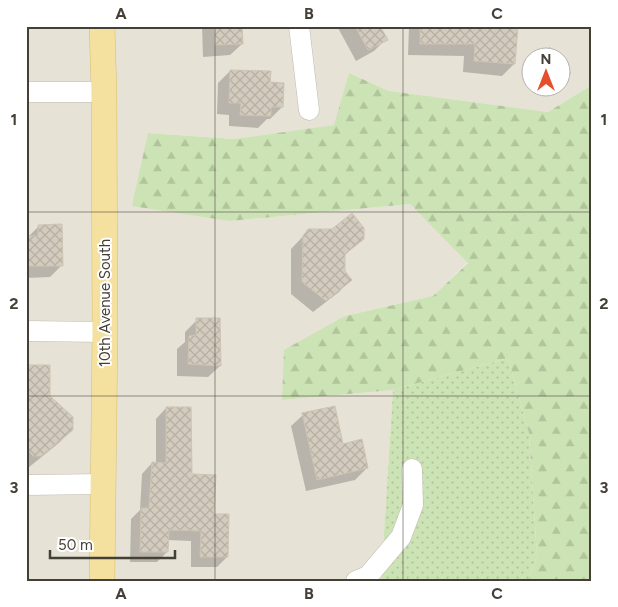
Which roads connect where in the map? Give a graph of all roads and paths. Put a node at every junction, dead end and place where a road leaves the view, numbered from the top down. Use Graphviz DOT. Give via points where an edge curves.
graph roads {
  1 [pos="102,26"];
  2 [pos="299,26"];
  3 [pos="26,92"];
  4 [pos="104,92"];
  5 [pos="309,110"];
  6 [pos="26,331"];
  7 [pos="105,332"];
  8 [pos="412,469"];
  9 [pos="103,484"];
  10 [pos="26,485"];
  11 [pos="102,581"];
  12 [pos="356,581"];
  1 -- 4 [label="main road, 10th Avenue South"];
  2 -- 5 [label="street"];
  3 -- 4 [label="street"];
  4 -- 7 [label="main road, 10th Avenue South"];
  6 -- 7 [label="street"];
  7 -- 9 [label="main road, 10th Avenue South"];
  8 -- 12 [label="street" via="413,505 401,537 368,576"];
  9 -- 10 [label="street"];
  9 -- 11 [label="main road, 10th Avenue South"];
}
